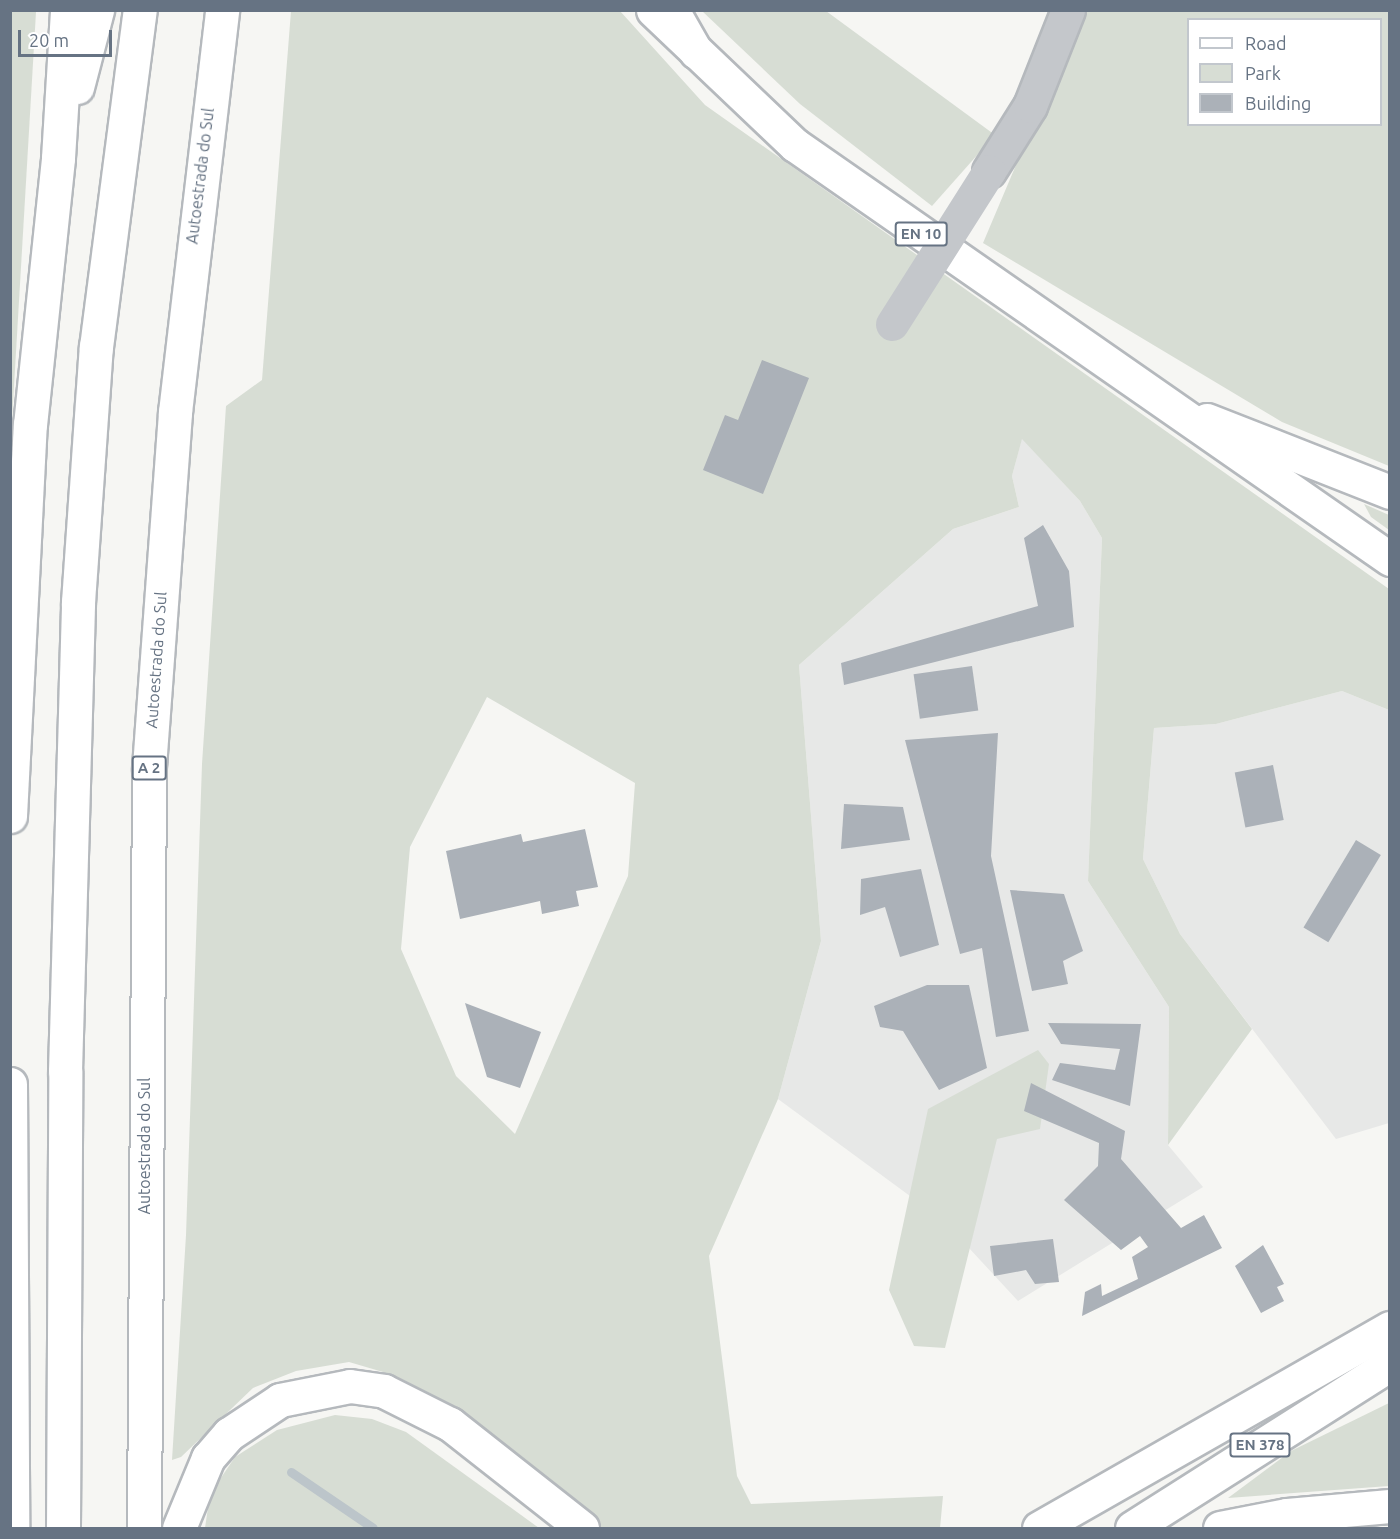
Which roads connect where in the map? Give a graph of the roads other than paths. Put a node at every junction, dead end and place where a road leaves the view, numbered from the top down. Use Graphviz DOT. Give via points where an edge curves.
graph roads {
  1 [pos="68,10"];
  2 [pos="97,10"];
  3 [pos="140,10"];
  4 [pos="222,10"];
  5 [pos="653,10"];
  6 [pos="672,10"];
  7 [pos="1068,10"];
  8 [pos="696,52"];
  9 [pos="58,158"];
  10 [pos="892,324"];
  11 [pos="1157,401"];
  12 [pos="1389,492"];
  13 [pos="1389,559"];
  14 [pos="10,816"];
  15 [pos="10,1084"];
  16 [pos="1389,1328"];
  17 [pos="1389,1364"];
  18 [pos="1389,1506"];
  19 [pos="12,1528"];
  20 [pos="63,1528"];
  21 [pos="144,1528"];
  22 [pos="179,1528"];
  23 [pos="582,1528"];
  24 [pos="1039,1528"];
  25 [pos="1132,1528"];
  26 [pos="1220,1528"];
  1 -- 9 [label="main road"];
  2 -- 9 [label="main road"];
  3 -- 20 [label="main road" via="99,323 77,613 65,1071"];
  4 -- 21 [label="main road, Autoestrada do Sul / A 2" via="178,376 149,767"];
  5 -- 8 [label="main road, EN 10"];
  6 -- 8 [label="main road"];
  7 -- 10 [label="lane, bridge" via="1030,106"];
  8 -- 11 [label="main road, EN 10" via="795,145"];
  9 -- 14 [label="main road" via="30,425"];
  11 -- 12 [label="main road"];
  11 -- 13 [label="main road, EN 10"];
  15 -- 19 [label="main road"];
  16 -- 24 [label="main road, EN 378"];
  17 -- 25 [label="main road, EN 378"];
  18 -- 26 [label="main road" via="1287,1515"];
  22 -- 23 [label="main road" via="208,1458 229,1434 280,1400 350,1386 384,1391 450,1424"];
}
